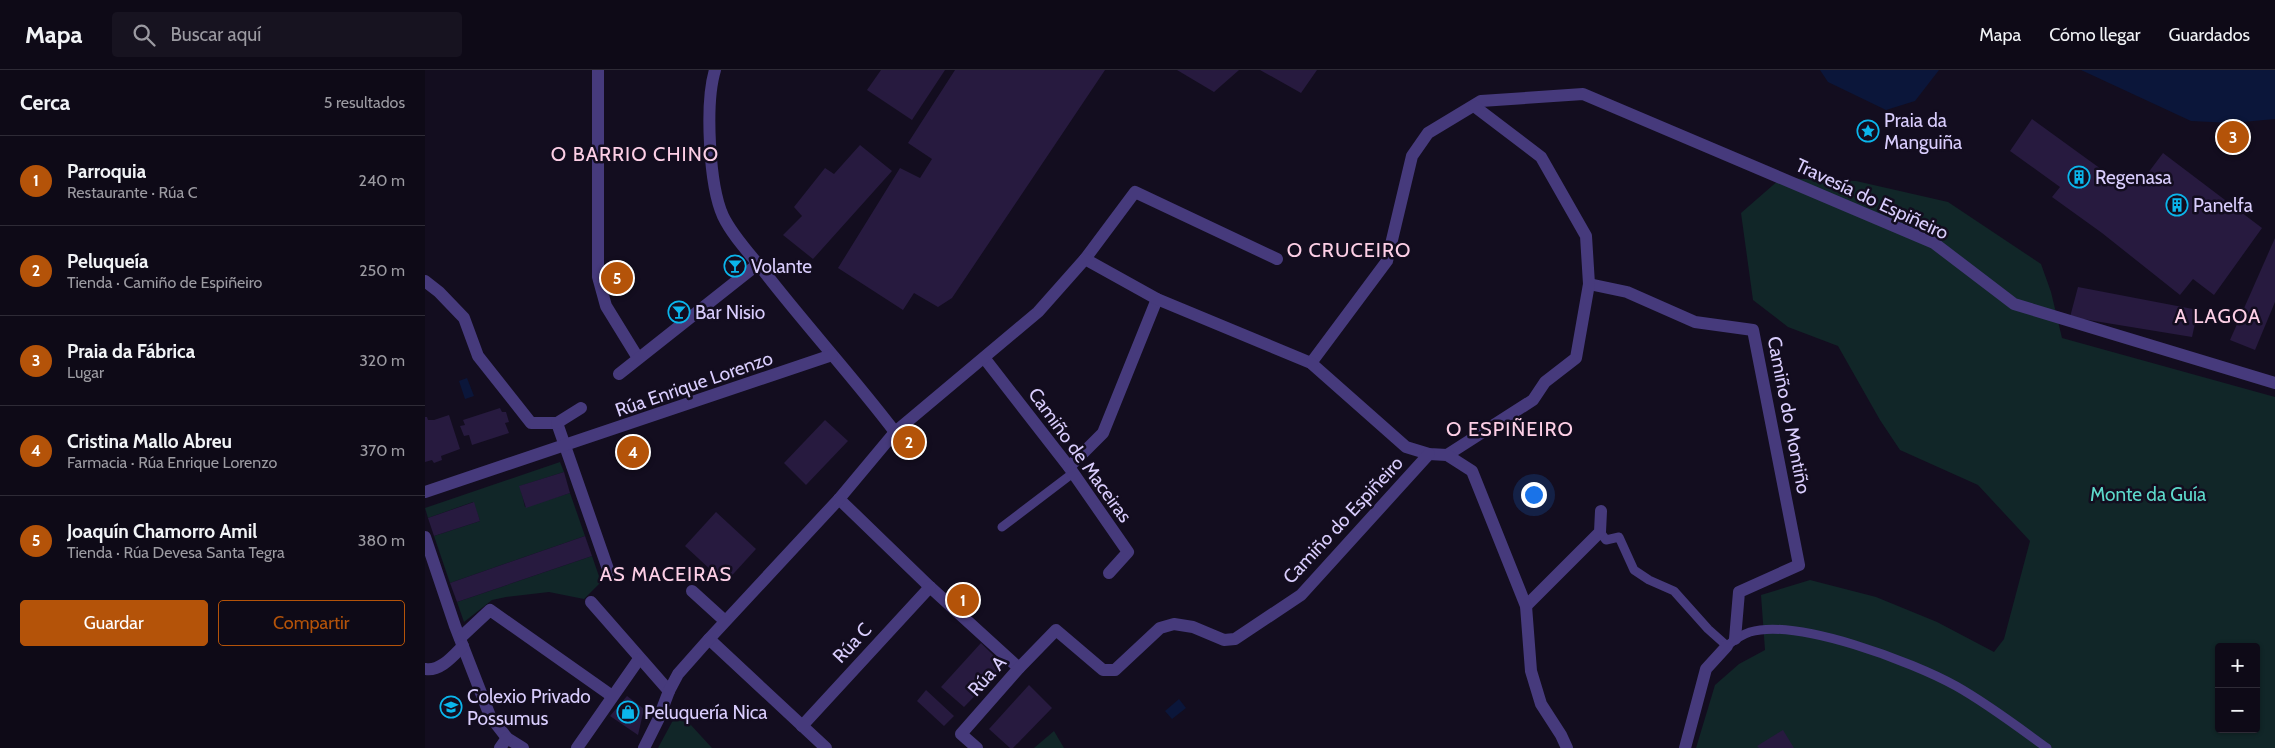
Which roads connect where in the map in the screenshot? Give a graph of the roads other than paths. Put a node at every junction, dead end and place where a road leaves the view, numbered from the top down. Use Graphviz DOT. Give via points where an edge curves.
graph roads {
  1 [pos="598,70"];
  2 [pos="715,70"];
  3 [pos="1474,106"];
  4 [pos="1085,258"];
  5 [pos="1277,259"];
  6 [pos="758,264"];
  7 [pos="425,281"];
  8 [pos="1589,284"];
  9 [pos="1157,299"];
  10 [pos="832,356"];
  11 [pos="638,358"];
  12 [pos="985,359"];
  13 [pos="1311,363"];
  14 [pos="619,374"];
  15 [pos="2274,380"];
  16 [pos="581,408"];
  17 [pos="557,423"];
  18 [pos="895,432"];
  19 [pos="567,446"];
  20 [pos="1429,454"];
  21 [pos="1447,455"];
  22 [pos="1071,470"];
  23 [pos="425,492"];
  24 [pos="839,499"];
  25 [pos="1601,511"];
  26 [pos="1002,527"];
  27 [pos="1600,532"];
  28 [pos="425,537"];
  29 [pos="609,572"];
  30 [pos="1109,573"];
  31 [pos="930,587"];
  32 [pos="693,591"];
  33 [pos="591,602"];
  34 [pos="1526,606"];
  35 [pos="725,621"];
  36 [pos="1056,630"];
  37 [pos="709,639"];
  38 [pos="462,642"];
  39 [pos="1731,643"];
  40 [pos="639,658"];
  41 [pos="1019,668"];
  42 [pos="425,669"];
  43 [pos="669,691"];
  44 [pos="612,696"];
  45 [pos="802,726"];
  46 [pos="504,743"];
  47 [pos="523,748"];
  48 [pos="577,748"];
  49 [pos="644,748"];
  50 [pos="826,748"];
  51 [pos="977,748"];
  52 [pos="1567,748"];
  53 [pos="1685,748"];
  54 [pos="2047,748"];
  1 -- 11 [label="street" via="598,277 606,306"];
  2 -- 6 [label="street" via="710,118 713,180 723,216"];
  3 -- 8 [label="street" via="1541,156 1586,236"];
  3 -- 13 [label="street, Travesía do Espiñeiro" via="1428,133 1412,156 1387,261"];
  3 -- 15 [label="street, Travesía do Espiñeiro" via="1481,101 1583,94 1934,243 2014,304"];
  4 -- 5 [label="street" via="1135,192"];
  4 -- 9 [label="street, Camiño do Espiñeiro"];
  4 -- 12 [label="street" via="1038,312"];
  6 -- 10 [label="street"];
  6 -- 11 [label="street"];
  7 -- 17 [label="street" via="464,318 478,356 531,423"];
  8 -- 21 [label="street" via="1576,358 1545,382 1533,400"];
  8 -- 39 [label="street, Camiño do Montiño" via="1627,292 1695,322 1753,330 1799,565 1739,592"];
  9 -- 13 [label="street, Camiño do Espiñeiro"];
  9 -- 22 [label="street" via="1103,432"];
  10 -- 18 [label="street"];
  10 -- 19 [label="street, Rúa Enrique Lorenzo"];
  11 -- 14 [label="street"];
  12 -- 18 [label="street"];
  12 -- 22 [label="street, Camiño de Maceiras"];
  13 -- 20 [label="street, Camiño do Espiñeiro" via="1406,447"];
  16 -- 17 [label="street"];
  17 -- 19 [label="street"];
  18 -- 24 [label="street"];
  19 -- 23 [label="street, Rúa Enrique Lorenzo"];
  19 -- 29 [label="street"];
  20 -- 21 [label="street, Camiño do Espiñeiro"];
  20 -- 36 [label="street, Camiño do Espiñeiro" via="1301,595 1235,640 1224,640 1193,627 1174,624 1161,628 1115,670 1103,670"];
  21 -- 34 [label="street, Camiño do Espiñeiro" via="1472,471"];
  22 -- 26 [label="lane"];
  22 -- 30 [label="street, Camiño de Maceiras" via="1128,552"];
  24 -- 31 [label="street"];
  24 -- 35 [label="street"];
  25 -- 27 [label="street"];
  27 -- 34 [label="street"];
  27 -- 39 [label="lane" via="1606,540 1619,538 1634,570 1674,591 1707,629"];
  28 -- 38 [label="street"];
  31 -- 41 [label="street"];
  31 -- 45 [label="street, Rúa C"];
  32 -- 35 [label="street"];
  33 -- 40 [label="street"];
  34 -- 52 [label="street, Camiño do Espiñeiro" via="1531,671 1541,704"];
  35 -- 37 [label="street"];
  36 -- 41 [label="street, Rúa A"];
  37 -- 43 [label="street" via="678,674"];
  37 -- 45 [label="street"];
  38 -- 42 [label="street" via="445,663 435,669"];
  38 -- 44 [label="street" via="490,610"];
  38 -- 46 [label="street" via="490,716"];
  39 -- 53 [label="street" via="1706,669"];
  39 -- 54 [label="lane" via="1750,632 1779,630 1860,646 1957,686"];
  40 -- 43 [label="street"];
  40 -- 44 [label="street"];
  41 -- 51 [label="street, Rúa A" via="961,734"];
  43 -- 49 [label="street"];
  44 -- 48 [label="street"];
  45 -- 50 [label="street"];
  46 -- 47 [label="street"];
}
